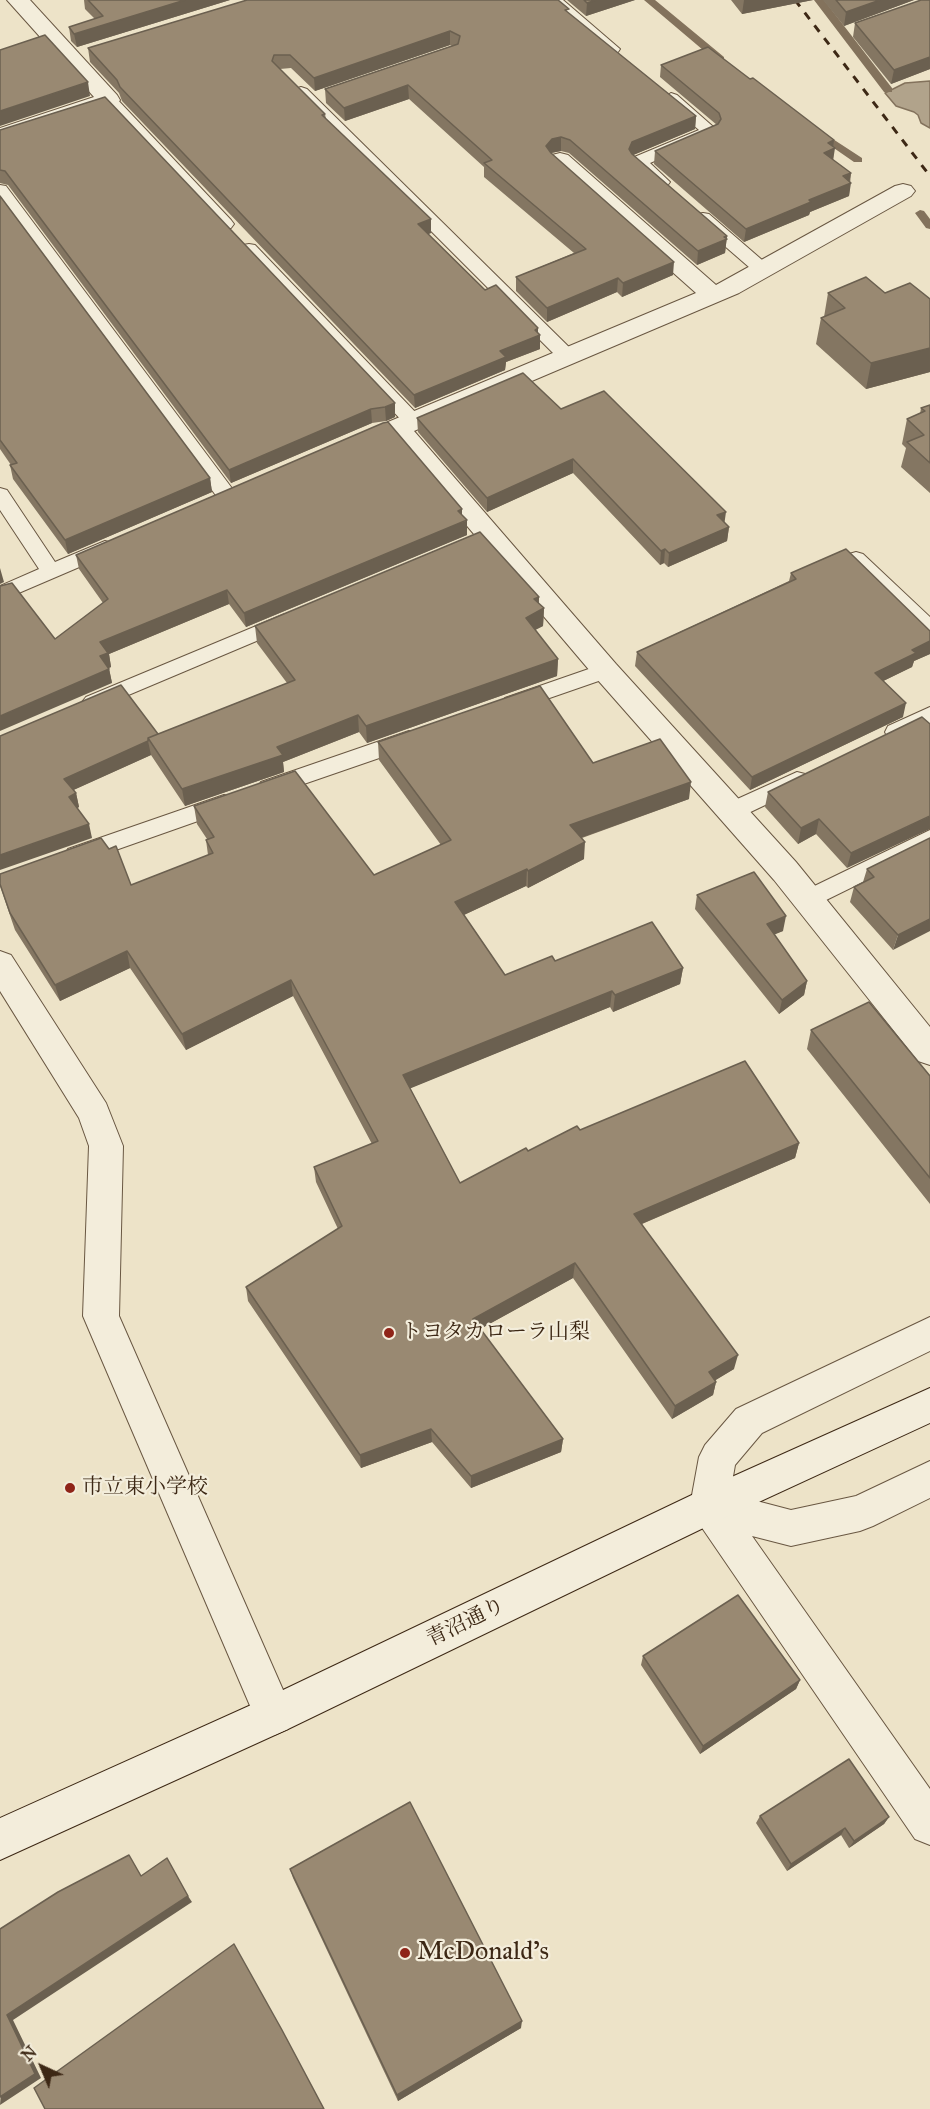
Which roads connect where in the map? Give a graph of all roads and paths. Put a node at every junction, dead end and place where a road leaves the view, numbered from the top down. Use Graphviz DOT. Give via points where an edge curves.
graph roads {
  1 [pos="18,0"];
  2 [pos="553,0"];
  3 [pos="95,51"];
  4 [pos="73,58"];
  5 [pos="623,58"];
  6 [pos="290,80"];
  7 [pos="658,87"];
  8 [pos="332,93"];
  9 [pos="109,100"];
  10 [pos="310,100"];
  11 [pos="0,136"];
  12 [pos="560,160"];
  13 [pos="0,190"];
  14 [pos="903,191"];
  15 [pos="674,193"];
  16 [pos="692,208"];
  17 [pos="762,270"];
  18 [pos="713,295"];
  19 [pos="567,356"];
  20 [pos="396,426"];
  21 [pos="249,486"];
  22 [pos="0,495"];
  23 [pos="227,496"];
  24 [pos="205,505"];
  25 [pos="128,539"];
  26 [pos="856,559"];
  27 [pos="51,572"];
  28 [pos="0,594"];
  29 [pos="304,613"];
  30 [pos="930,629"];
  31 [pos="606,671"];
  32 [pos="76,709"];
  33 [pos="494,710"];
  34 [pos="930,715"];
  35 [pos="426,733"];
  36 [pos="878,741"];
  37 [pos="815,771"];
  38 [pos="732,811"];
  39 [pos="930,838"];
  40 [pos="56,862"];
  41 [pos="808,899"];
  42 [pos="0,964"];
  43 [pos="930,1051"];
  44 [pos="930,1333"];
  45 [pos="930,1405"];
  46 [pos="930,1479"];
  47 [pos="709,1506"];
  48 [pos="274,1714"];
  49 [pos="930,1824"];
  50 [pos="0,1839"];
  1 -- 4 [label="street"];
  2 -- 5 [label="lane"];
  3 -- 4 [label="street"];
  4 -- 9 [label="street"];
  6 -- 10 [label="lane"];
  7 -- 15 [label="lane" via="710,131 638,162"];
  8 -- 10 [label="lane"];
  9 -- 11 [label="street"];
  9 -- 20 [label="lane"];
  10 -- 19 [label="lane"];
  12 -- 18 [label="street"];
  13 -- 23 [label="lane"];
  14 -- 17 [label="street"];
  16 -- 17 [label="lane"];
  17 -- 18 [label="street"];
  18 -- 19 [label="street"];
  19 -- 20 [label="street"];
  20 -- 31 [label="street" via="478,540"];
  21 -- 23 [label="lane"];
  22 -- 27 [label="lane"];
  23 -- 24 [label="lane"];
  25 -- 27 [label="lane"];
  26 -- 30 [label="lane"];
  27 -- 28 [label="lane"];
  29 -- 32 [label="lane"];
  31 -- 33 [label="lane"];
  31 -- 38 [label="street"];
  34 -- 36 [label="lane"];
  35 -- 40 [label="lane"];
  37 -- 38 [label="lane"];
  38 -- 41 [label="street"];
  39 -- 41 [label="lane"];
  41 -- 43 [label="street"];
  42 -- 48 [label="street" via="94,1113 106,1146 101,1316"];
  44 -- 47 [label="street" via="749,1421 718,1457"];
  45 -- 47 [label="street, 青沼通り"];
  46 -- 47 [label="street" via="860,1513 791,1528"];
  47 -- 48 [label="street, 青沼通り"];
  47 -- 49 [label="street"];
  48 -- 50 [label="street, 青沼通り"];
}
